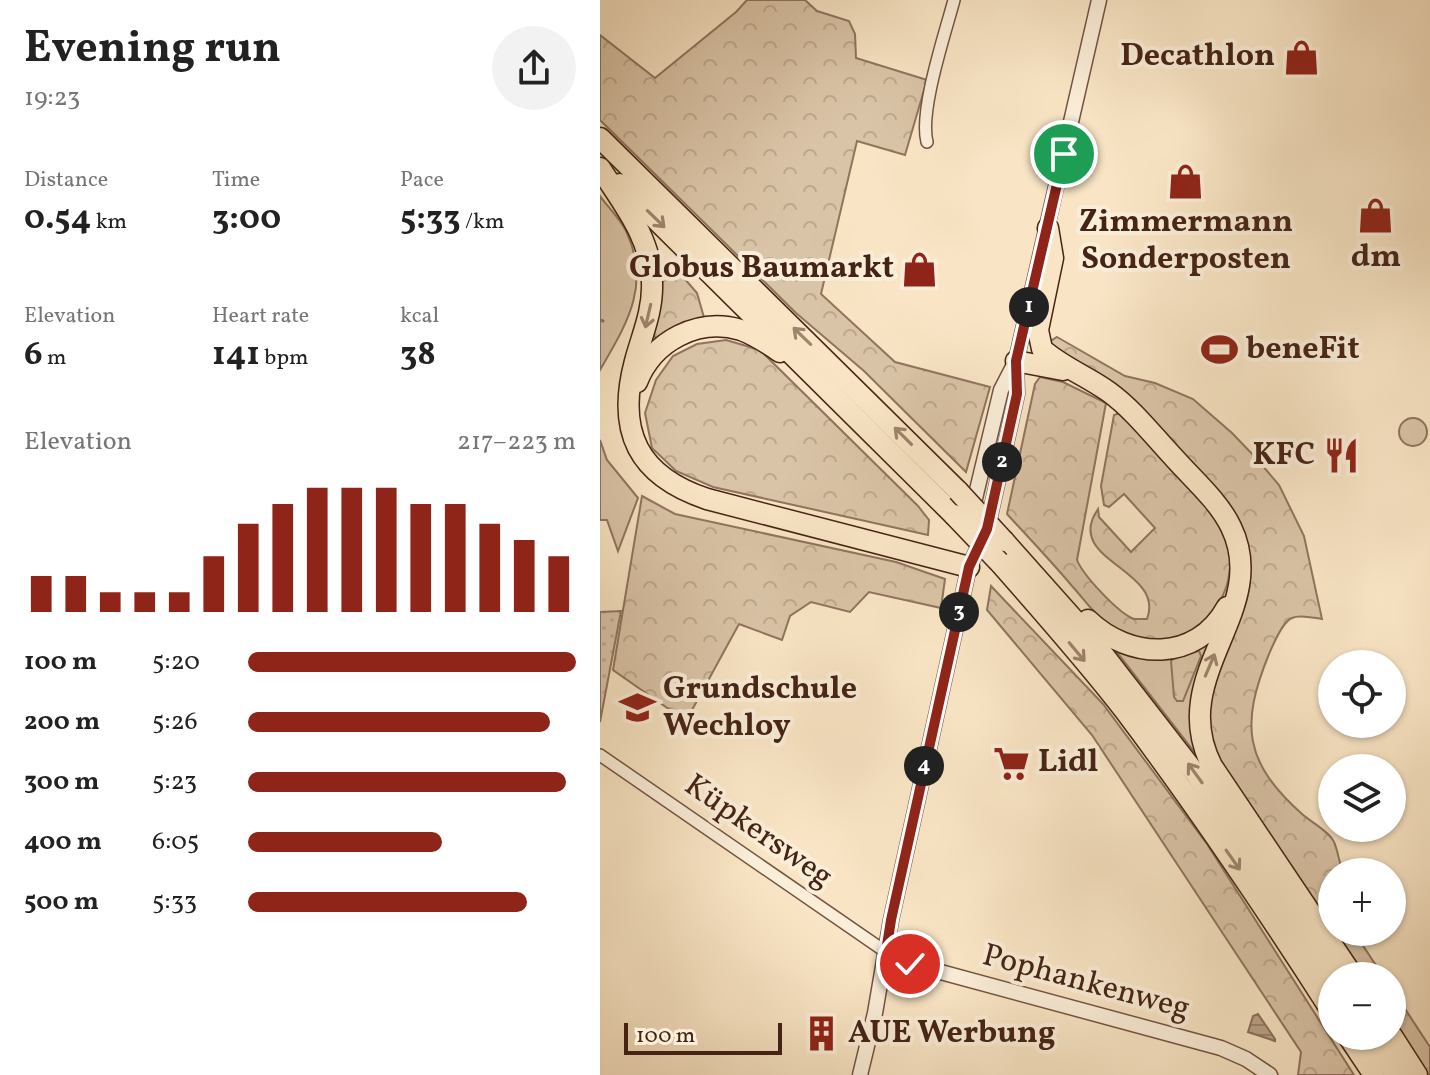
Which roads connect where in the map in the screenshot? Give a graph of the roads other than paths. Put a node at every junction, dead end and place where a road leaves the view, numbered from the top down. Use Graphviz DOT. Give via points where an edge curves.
graph roads {
  1 [pos="954,0"];
  2 [pos="1100,2"];
  3 [pos="600,138"];
  4 [pos="927,142"];
  5 [pos="600,166"];
  6 [pos="1048,228"];
  7 [pos="1016,361"];
  8 [pos="1075,373"];
  9 [pos="815,376"];
  10 [pos="629,412"];
  11 [pos="969,567"];
  12 [pos="1056,598"];
  13 [pos="1233,602"];
  14 [pos="600,755"];
  15 [pos="886,952"];
  16 [pos="1322,962"];
  17 [pos="1344,962"];
  18 [pos="1318,990"];
  19 [pos="1357,1050"];
  20 [pos="1379,1050"];
  21 [pos="1401,1050"];
  22 [pos="860,1075"];
  23 [pos="1270,1075"];
  24 [pos="1374,1075"];
  25 [pos="1396,1075"];
  26 [pos="1417,1075"];
  1 -- 4 [label="street" via="926,108"];
  2 -- 6 [label="street"];
  12 -- 3 [label="highway, one-way, bridge" via="958,491"];
  5 -- 9 [label="highway, one-way"];
  5 -- 10 [label="highway, one-way" via="642,238 651,267 651,302 629,387"];
  6 -- 7 [label="street"];
  6 -- 8 [label="highway" via="1053,258 1038,341"];
  7 -- 8 [label="highway"];
  7 -- 11 [label="street" via="1017,394 987,529"];
  8 -- 13 [label="highway" via="1108,391 1137,417 1224,515 1241,562"];
  9 -- 10 [label="highway" via="761,339 717,326 698,328 661,346 638,377"];
  9 -- 18 [label="highway, one-way, bridge" via="999,562 1077,651 1245,878"];
  10 -- 11 [label="highway" via="639,451 670,484"];
  11 -- 15 [label="street"];
  12 -- 13 [label="highway" via="1113,640 1158,651 1201,637"];
  16 -- 12 [label="highway, one-way" via="1195,773"];
  17 -- 13 [label="highway, one-way" via="1204,750 1200,699"];
  14 -- 15 [label="street, Küpkersweg"];
  15 -- 22 [label="street"];
  15 -- 23 [label="street, Pophankenweg" via="900,961 1221,1048"];
  19 -- 24 [label="highway"];
  20 -- 25 [label="highway"];
  21 -- 26 [label="highway"];
}
